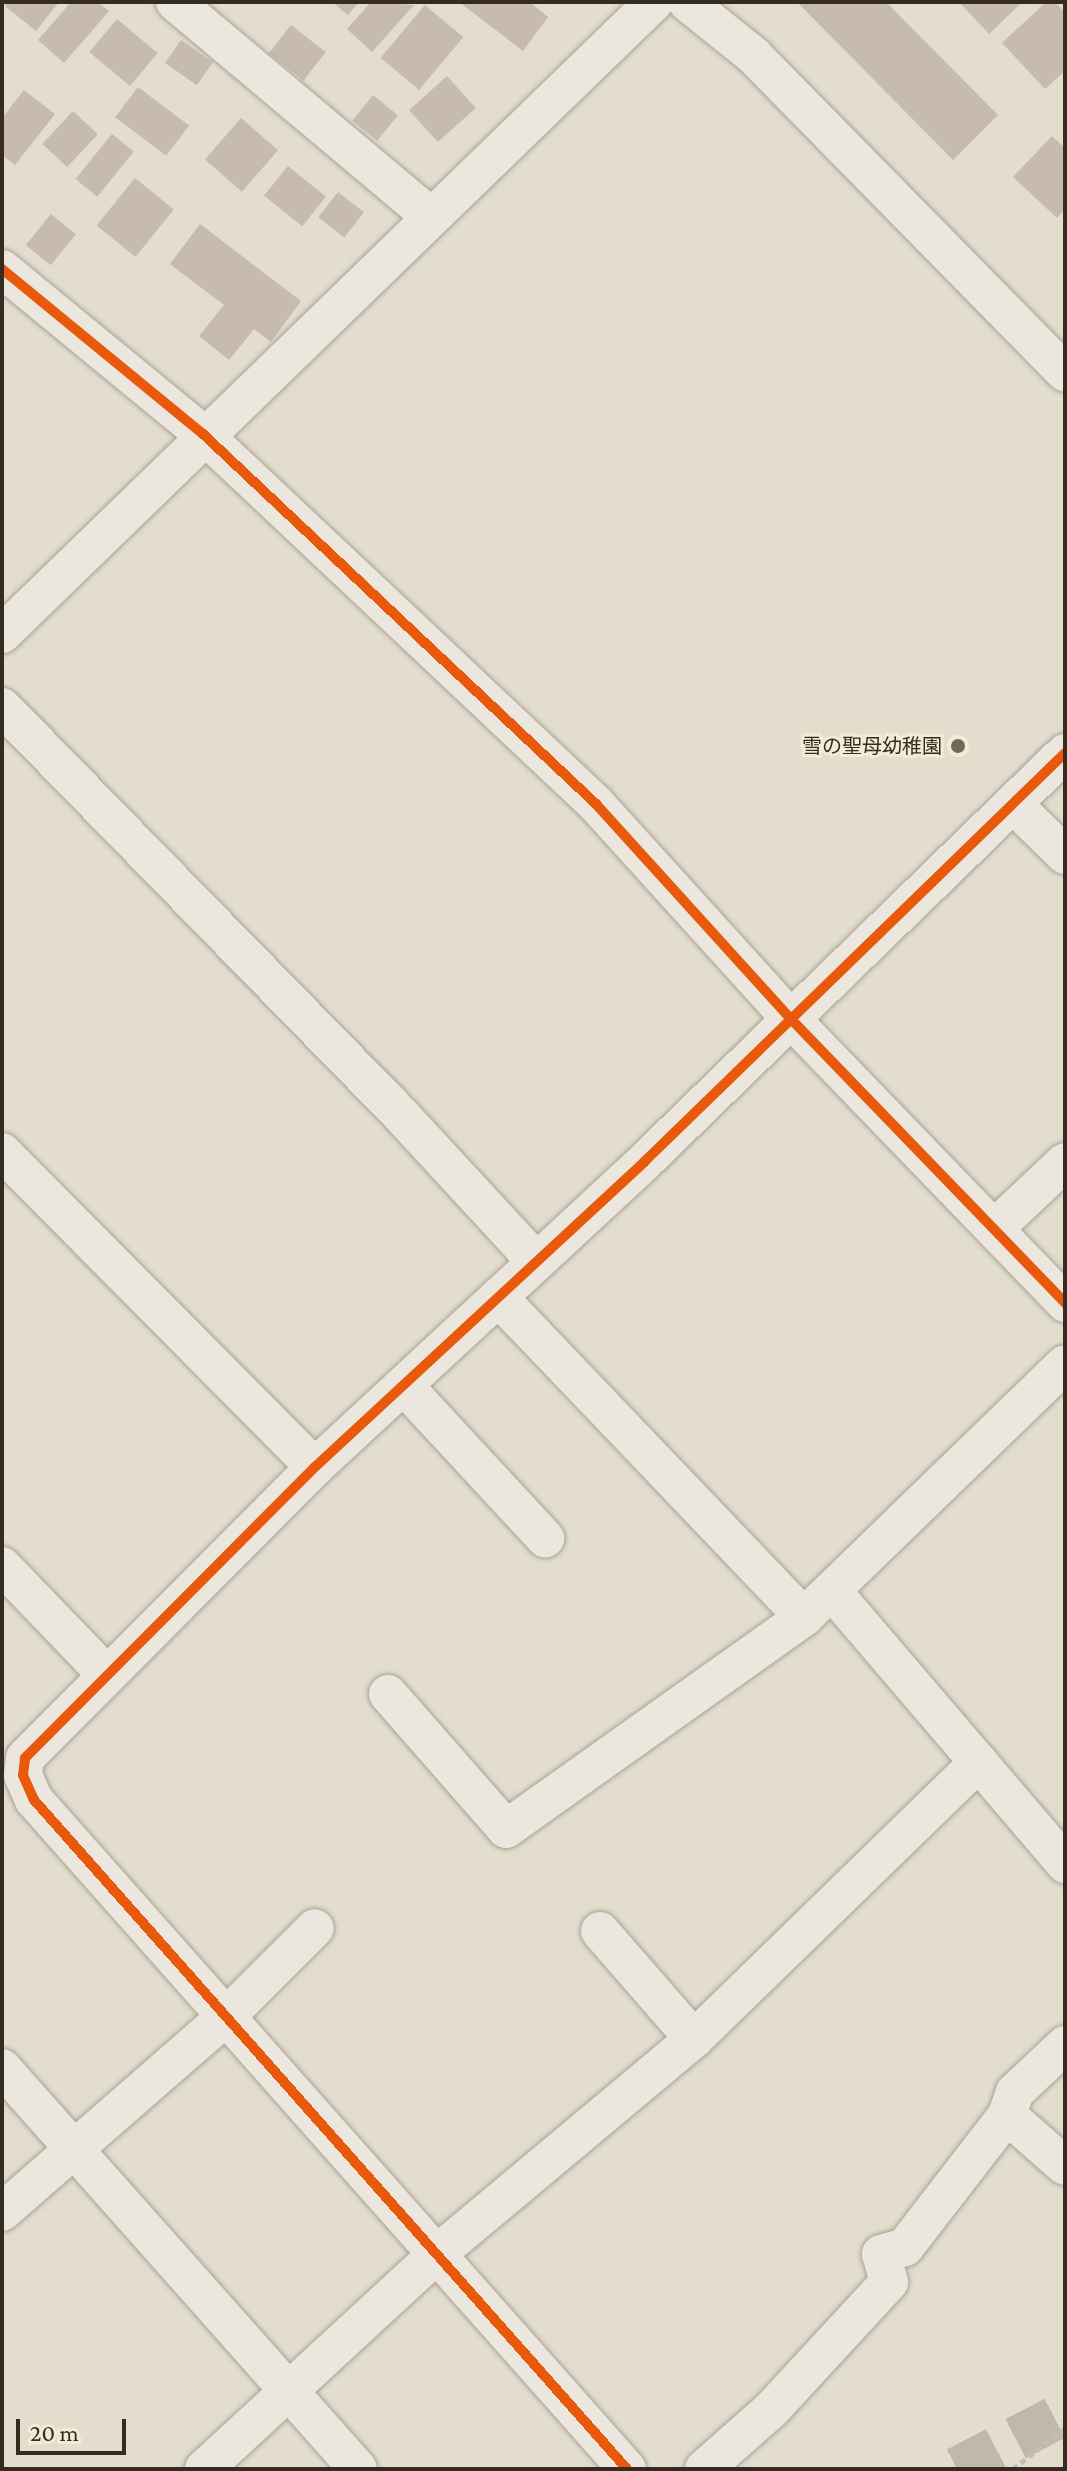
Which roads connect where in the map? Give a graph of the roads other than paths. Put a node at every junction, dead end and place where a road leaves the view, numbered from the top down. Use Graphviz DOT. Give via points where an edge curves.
graph roads {
  1 [pos="175,2"];
  2 [pos="654,2"];
  3 [pos="687,2"];
  4 [pos="430,216"];
  5 [pos="2,269"];
  6 [pos="1065,372"];
  7 [pos="203,434"];
  8 [pos="2,634"];
  9 [pos="2,707"];
  10 [pos="1065,753"];
  11 [pos="1013,804"];
  12 [pos="1065,855"];
  13 [pos="791,1019"];
  14 [pos="2,1152"];
  15 [pos="1065,1162"];
  16 [pos="995,1228"];
  17 [pos="535,1260"];
  18 [pos="498,1297"];
  19 [pos="1065,1303"];
  20 [pos="1065,1364"];
  21 [pos="406,1388"];
  22 [pos="315,1467"];
  23 [pos="545,1538"];
  24 [pos="2,1566"];
  25 [pos="833,1592"];
  26 [pos="804,1617"];
  27 [pos="107,1675"];
  28 [pos="388,1694"];
  29 [pos="979,1762"];
  30 [pos="1065,1864"];
  31 [pos="315,1928"];
  32 [pos="600,1931"];
  33 [pos="227,2016"];
  34 [pos="694,2039"];
  35 [pos="1065,2045"];
  36 [pos="2,2068"];
  37 [pos="1007,2115"];
  38 [pos="70,2149"];
  39 [pos="1065,2166"];
  40 [pos="2,2212"];
  41 [pos="438,2253"];
  42 [pos="290,2391"];
  43 [pos="204,2469"];
  44 [pos="358,2469"];
  45 [pos="627,2469"];
  46 [pos="704,2469"];
  1 -- 4 [label="street"];
  2 -- 4 [label="street"];
  3 -- 6 [label="street" via="753,55"];
  4 -- 7 [label="street"];
  5 -- 7 [label="street"];
  7 -- 8 [label="street"];
  7 -- 13 [label="street" via="596,804"];
  9 -- 17 [label="street" via="401,1115"];
  10 -- 11 [label="street"];
  11 -- 12 [label="street"];
  11 -- 13 [label="street"];
  13 -- 16 [label="street"];
  13 -- 17 [label="street"];
  14 -- 22 [label="street"];
  15 -- 16 [label="street"];
  16 -- 19 [label="street"];
  17 -- 18 [label="street"];
  18 -- 21 [label="street"];
  18 -- 26 [label="street"];
  20 -- 25 [label="street"];
  21 -- 22 [label="street"];
  21 -- 23 [label="street"];
  22 -- 27 [label="street"];
  24 -- 27 [label="street"];
  25 -- 26 [label="street"];
  25 -- 29 [label="street"];
  26 -- 28 [label="street" via="506,1829"];
  27 -- 33 [label="street" via="25,1758 23,1775 34,1800"];
  29 -- 30 [label="street"];
  29 -- 34 [label="street"];
  31 -- 33 [label="street"];
  32 -- 34 [label="street"];
  33 -- 38 [label="street"];
  33 -- 41 [label="street"];
  34 -- 41 [label="street"];
  35 -- 37 [label="street" via="1015,2092"];
  36 -- 38 [label="street"];
  37 -- 39 [label="street"];
  37 -- 46 [label="street" via="905,2247 881,2254 889,2282 771,2410"];
  38 -- 40 [label="street"];
  38 -- 42 [label="street"];
  41 -- 42 [label="street"];
  41 -- 45 [label="street"];
  42 -- 43 [label="street"];
  42 -- 44 [label="street"];
}
